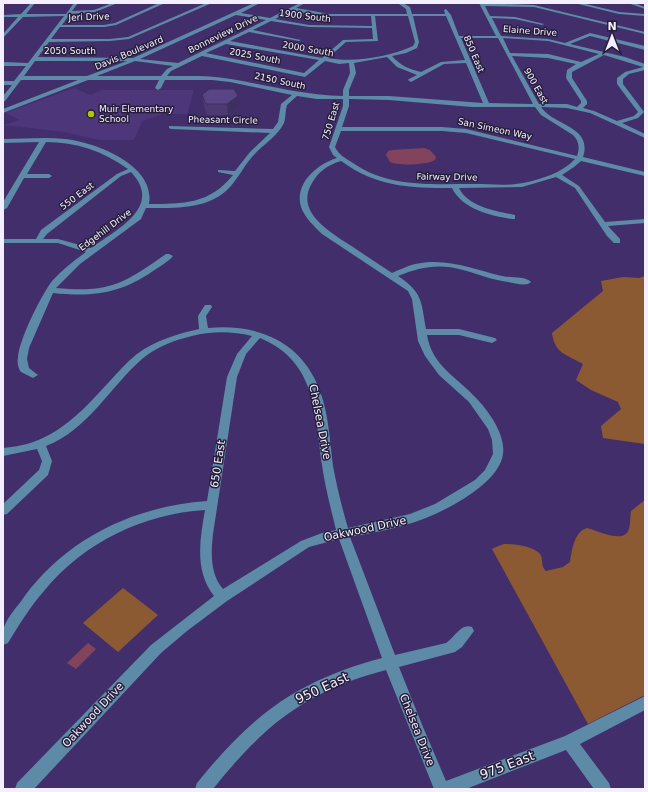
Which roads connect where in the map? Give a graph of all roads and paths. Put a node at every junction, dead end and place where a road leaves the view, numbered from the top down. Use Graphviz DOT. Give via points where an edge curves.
graph roads {
  1 [pos="33,3"];
  2 [pos="76,3"];
  3 [pos="116,3"];
  4 [pos="164,3"];
  5 [pos="210,3"];
  6 [pos="258,3"];
  7 [pos="303,3"];
  8 [pos="326,3"];
  9 [pos="400,3"];
  10 [pos="576,3"];
  11 [pos="630,3"];
  12 [pos="362,4"];
  13 [pos="482,4"];
  14 [pos="645,8"];
  15 [pos="290,10"];
  16 [pos="446,10"];
  17 [pos="68,14"];
  18 [pos="235,14"];
  19 [pos="364,15"];
  20 [pos="373,15"];
  21 [pos="410,15"];
  22 [pos="449,15"];
  23 [pos="645,15"];
  24 [pos="3,16"];
  25 [pos="22,16"];
  26 [pos="489,17"];
  27 [pos="270,20"];
  28 [pos="542,24"];
  29 [pos="59,26"];
  30 [pos="374,27"];
  31 [pos="3,30"];
  32 [pos="10,30"];
  33 [pos="248,30"];
  34 [pos="645,33"];
  35 [pos="3,37"];
  36 [pos="458,37"];
  37 [pos="500,37"];
  38 [pos="48,41"];
  39 [pos="225,42"];
  40 [pos="568,43"];
  41 [pos="293,45"];
  42 [pos="288,48"];
  43 [pos="645,48"];
  44 [pos="280,52"];
  45 [pos="604,53"];
  46 [pos="201,54"];
  47 [pos="509,54"];
  48 [pos="388,55"];
  49 [pos="34,59"];
  50 [pos="136,59"];
  51 [pos="322,60"];
  52 [pos="468,61"];
  53 [pos="351,62"];
  54 [pos="3,64"];
  55 [pos="30,64"];
  56 [pos="581,64"];
  57 [pos="178,65"];
  58 [pos="645,67"];
  59 [pos="421,74"];
  60 [pos="20,78"];
  61 [pos="92,78"];
  62 [pos="163,78"];
  63 [pos="411,80"];
  64 [pos="3,83"];
  65 [pos="16,83"];
  66 [pos="158,88"];
  67 [pos="296,94"];
  68 [pos="346,98"];
  69 [pos="3,101"];
  70 [pos="487,105"];
  71 [pos="537,105"];
  72 [pos="13,107"];
  73 [pos="579,108"];
  74 [pos="3,111"];
  75 [pos="617,123"];
  76 [pos="171,128"];
  77 [pos="338,129"];
  78 [pos="274,131"];
  79 [pos="645,136"];
  80 [pos="3,141"];
  81 [pos="43,141"];
  82 [pos="580,158"];
  83 [pos="342,160"];
  84 [pos="131,170"];
  85 [pos="220,171"];
  86 [pos="236,173"];
  87 [pos="555,174"];
  88 [pos="645,174"];
  89 [pos="22,176"];
  90 [pos="49,176"];
  91 [pos="454,186"];
  92 [pos="145,206"];
  93 [pos="3,208"];
  94 [pos="512,217"];
  95 [pos="645,221"];
  96 [pos="603,224"];
  97 [pos="3,241"];
  98 [pos="38,241"];
  99 [pos="617,242"];
  100 [pos="93,251"];
  101 [pos="169,256"];
  102 [pos="391,276"];
  103 [pos="527,282"];
  104 [pos="50,290"];
  105 [pos="208,306"];
  106 [pos="204,331"];
  107 [pos="421,332"];
  108 [pos="258,335"];
  109 [pos="492,340"];
  110 [pos="34,375"];
  111 [pos="40,444"];
  112 [pos="3,452"];
  113 [pos="212,506"];
  114 [pos="3,511"];
  115 [pos="344,534"];
  116 [pos="222,597"];
  117 [pos="467,631"];
  118 [pos="3,639"];
  119 [pos="391,663"];
  120 [pos="645,704"];
  121 [pos="569,742"];
  122 [pos="23,789"];
  123 [pos="203,789"];
  124 [pos="442,789"];
  125 [pos="446,789"];
  126 [pos="603,789"];
  1 -- 25 [label="street"];
  2 -- 17 [label="street"];
  3 -- 17 [label="street" via="95,11"];
  4 -- 29 [label="street, Jeri Drive" via="116,24"];
  5 -- 38 [label="street" via="128,38"];
  6 -- 18 [label="street, Davis Boulevard"];
  7 -- 15 [label="street, Bonneview Drive"];
  8 -- 12 [label="street"];
  9 -- 12 [label="street"];
  9 -- 21 [label="street" via="408,7"];
  10 -- 23 [label="street" via="620,13"];
  11 -- 14 [label="street"];
  12 -- 19 [label="street"];
  13 -- 26 [label="street, 900 East"];
  13 -- 34 [label="street" via="534,6"];
  15 -- 19 [label="street" via="325,15"];
  15 -- 27 [label="street, Bonneview Drive"];
  16 -- 22 [label="street, 850 East"];
  17 -- 25 [label="street"];
  17 -- 29 [label="street"];
  18 -- 27 [label="street, 1900 South"];
  18 -- 50 [label="street, Davis Boulevard"];
  19 -- 20 [label="street"];
  20 -- 21 [label="street"];
  20 -- 30 [label="street"];
  21 -- 22 [label="street"];
  21 -- 48 [label="street, 2000 South" via="417,45 407,51"];
  22 -- 36 [label="street, 850 East"];
  24 -- 25 [label="street"];
  25 -- 32 [label="street"];
  26 -- 28 [label="street" via="515,18"];
  26 -- 37 [label="street, 900 East"];
  27 -- 30 [label="street, 1900 South" via="315,27"];
  27 -- 33 [label="street, Bonneview Drive"];
  29 -- 38 [label="street"];
  30 -- 51 [label="street" via="376,40 347,41"];
  31 -- 32 [label="street"];
  32 -- 35 [label="street"];
  33 -- 39 [label="street, Bonneview Drive"];
  33 -- 41 [label="street" via="299,40"];
  36 -- 37 [label="street, Elaine Drive"];
  36 -- 52 [label="street, 850 East"];
  37 -- 40 [label="street, Elaine Drive"];
  37 -- 47 [label="street, 900 East"];
  38 -- 49 [label="street"];
  39 -- 44 [label="street, 2000 South"];
  39 -- 46 [label="street, Bonneview Drive"];
  40 -- 43 [label="street" via="590,34"];
  40 -- 45 [label="street, Elaine Drive"];
  42 -- 44 [label="street"];
  44 -- 51 [label="street, 2000 South"];
  45 -- 56 [label="street"];
  45 -- 58 [label="street, Elaine Drive"];
  46 -- 51 [label="street, 2025 South" via="305,75"];
  46 -- 57 [label="street, Bonneview Drive"];
  47 -- 56 [label="street" via="548,56"];
  47 -- 71 [label="street, 900 East"];
  48 -- 53 [label="street, 2000 South"];
  48 -- 59 [label="street" via="399,66"];
  49 -- 50 [label="street, 2050 South"];
  49 -- 55 [label="street"];
  50 -- 57 [label="street, 2050 South"];
  50 -- 61 [label="street, Davis Boulevard"];
  51 -- 53 [label="street, 2000 South"];
  52 -- 59 [label="street" via="443,63"];
  52 -- 70 [label="street, 850 East"];
  53 -- 68 [label="street, 750 East" via="353,73 346,90"];
  54 -- 55 [label="street"];
  55 -- 60 [label="street"];
  56 -- 73 [label="street" via="570,70 568,75 584,101"];
  57 -- 62 [label="street, Bonneview Drive" via="166,72"];
  58 -- 75 [label="street" via="620,78 620,84 641,112 636,117"];
  59 -- 63 [label="street"];
  60 -- 61 [label="street, 2150 South"];
  60 -- 65 [label="street"];
  61 -- 62 [label="street, 2150 South"];
  61 -- 72 [label="street, Davis Boulevard"];
  62 -- 66 [label="street, Bonneview Drive"];
  62 -- 67 [label="street, 2150 South" via="225,79"];
  64 -- 65 [label="street"];
  65 -- 69 [label="street"];
  67 -- 68 [label="street, 2150 South"];
  67 -- 78 [label="street" via="284,104 281,120"];
  68 -- 70 [label="street, 2150 South" via="388,98"];
  68 -- 77 [label="street, 750 East"];
  69 -- 72 [label="street"];
  70 -- 71 [label="street, 2150 South"];
  71 -- 73 [label="street, 2150 South"];
  71 -- 82 [label="street, 900 East" via="546,117 577,136 583,147"];
  72 -- 74 [label="street, Davis Boulevard"];
  73 -- 75 [label="street, 2150 South"];
  75 -- 79 [label="street, 2150 South"];
  76 -- 78 [label="street, Pheasant Circle"];
  77 -- 82 [label="street, San Simeon Way" via="459,130"];
  77 -- 83 [label="street, 750 East" via="332,147"];
  78 -- 86 [label="street" via="252,152"];
  80 -- 81 [label="street, Edgehill Drive"];
  81 -- 84 [label="street, Edgehill Drive" via="82,144 113,156"];
  81 -- 89 [label="street"];
  82 -- 87 [label="street" via="573,165"];
  82 -- 88 [label="street, San Simeon Way"];
  83 -- 91 [label="street, Fairway Drive" via="368,176 385,181 412,186"];
  83 -- 102 [label="street, Oakwood Drive" via="321,167 308,183 303,197 306,212 325,232"];
  84 -- 92 [label="street, Edgehill Drive" via="146,185 148,196"];
  84 -- 98 [label="street, 550 East" via="119,175 62,218 44,232"];
  85 -- 86 [label="street"];
  86 -- 92 [label="street" via="223,190 203,200 178,206"];
  87 -- 91 [label="street, Fairway Drive" via="524,186"];
  87 -- 96 [label="street" via="577,187"];
  89 -- 90 [label="street"];
  89 -- 93 [label="street"];
  91 -- 94 [label="street" via="457,194 466,201 492,213"];
  92 -- 100 [label="street, Edgehill Drive" via="135,221"];
  95 -- 96 [label="street"];
  96 -- 99 [label="street"];
  97 -- 98 [label="street"];
  98 -- 100 [label="street" via="61,242"];
  100 -- 104 [label="street, Edgehill Drive" via="65,272"];
  101 -- 104 [label="street" via="114,289"];
  102 -- 103 [label="street" via="416,266 443,264 463,267 502,279"];
  102 -- 107 [label="street, Oakwood Drive" via="414,295 418,304"];
  104 -- 110 [label="street, Edgehill Drive" via="22,354 24,370"];
  105 -- 106 [label="street" via="202,316"];
  106 -- 108 [label="street, Chelsea Drive" via="235,330"];
  106 -- 111 [label="street, Chelsea Drive" via="170,339 146,352 73,426 58,437"];
  107 -- 109 [label="street" via="459,332"];
  107 -- 115 [label="street, Oakwood Drive" via="434,362 473,400 490,422 497,440 496,460 490,472 479,483 426,513 399,523"];
  108 -- 113 [label="street, 650 East" via="243,352 232,377"];
  108 -- 115 [label="street, Chelsea Drive" via="278,343 294,355 308,372 314,385 333,492"];
  111 -- 112 [label="street, Chelsea Drive"];
  111 -- 114 [label="street" via="47,461 44,472"];
  113 -- 116 [label="street, 650 East" via="207,534 206,564 211,582"];
  113 -- 118 [label="street" via="175,509 144,517 86,546 40,586"];
  115 -- 116 [label="street, Oakwood Drive" via="305,544"];
  115 -- 119 [label="street, Chelsea Drive"];
  116 -- 122 [label="street, Oakwood Drive" via="156,649"];
  117 -- 119 [label="street, 950 East" via="450,648"];
  119 -- 123 [label="street, 950 East" via="329,682 296,699 243,742"];
  119 -- 124 [label="street, Chelsea Drive"];
  120 -- 121 [label="street, 975 East"];
  121 -- 125 [label="street, 975 East"];
  121 -- 126 [label="street"];
}
